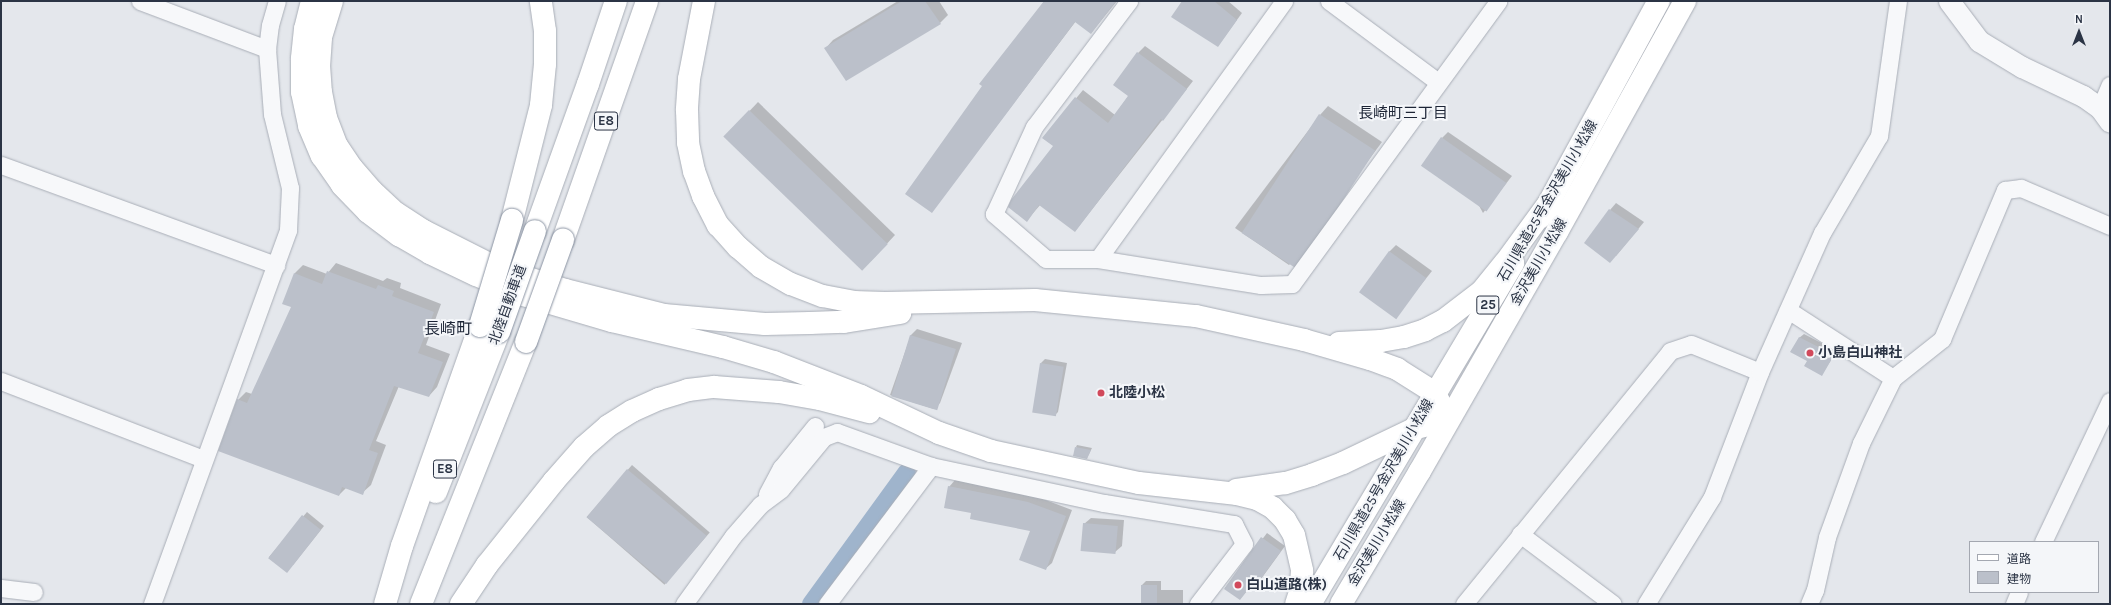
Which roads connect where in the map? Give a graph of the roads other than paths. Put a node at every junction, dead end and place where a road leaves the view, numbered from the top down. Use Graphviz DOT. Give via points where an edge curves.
graph roads {
  1 [pos="140,1"];
  2 [pos="277,1"];
  3 [pos="312,1"];
  4 [pos="332,1"];
  5 [pos="541,1"];
  6 [pos="616,1"];
  7 [pos="647,1"];
  8 [pos="704,1"];
  9 [pos="1129,1"];
  10 [pos="1284,1"];
  11 [pos="1329,1"];
  12 [pos="1498,1"];
  13 [pos="1659,1"];
  14 [pos="1685,1"];
  15 [pos="1898,1"];
  16 [pos="1948,1"];
  17 [pos="267,49"];
  18 [pos="1438,82"];
  19 [pos="2110,85"];
  20 [pos="2105,115"];
  21 [pos="1,165"];
  22 [pos="1551,200"];
  23 [pos="2110,226"];
  24 [pos="1098,260"];
  25 [pos="276,265"];
  26 [pos="962,301"];
  27 [pos="1788,310"];
  28 [pos="489,329"];
  29 [pos="1304,340"];
  30 [pos="1760,372"];
  31 [pos="1893,378"];
  32 [pos="1,381"];
  33 [pos="1435,393"];
  34 [pos="2110,400"];
  35 [pos="1448,420"];
  36 [pos="815,426"];
  37 [pos="1416,428"];
  38 [pos="939,433"];
  39 [pos="203,459"];
  40 [pos="931,466"];
  41 [pos="1208,490"];
  42 [pos="760,505"];
  43 [pos="1520,534"];
  44 [pos="2043,541"];
  45 [pos="1,588"];
  46 [pos="34,592"];
  47 [pos="2019,593"];
  48 [pos="152,604"];
  49 [pos="385,604"];
  50 [pos="389,604"];
  51 [pos="421,604"];
  52 [pos="461,604"];
  53 [pos="684,604"];
  54 [pos="828,604"];
  55 [pos="1198,604"];
  56 [pos="1296,604"];
  57 [pos="1310,604"];
  58 [pos="1341,604"];
  59 [pos="1464,604"];
  60 [pos="1613,604"];
  61 [pos="1646,604"];
  62 [pos="1809,604"];
  63 [pos="2014,604"];
  1 -- 17 [label="street"];
  2 -- 17 [label="street"];
  3 -- 38 [label="main road" via="305,29 302,59 302,92 309,126 322,156 342,185 368,212 399,235 430,253 523,295 774,362 861,396"];
  4 -- 26 [label="main road" via="321,38 319,65 326,118 337,146 372,191 396,213 424,231 487,263 565,290 664,315 713,321 765,324 844,322"];
  5 -- 28 [label="main road, bridge" via="545,31 541,105 512,220"];
  6 -- 28 [label="main road, 北陸自動車道 / E8, bridge" via="536,231"];
  7 -- 51 [label="main road, 北陸自動車道 / E8, bridge" via="526,342"];
  8 -- 26 [label="main road" via="689,79 688,143 703,196 718,225 761,267 791,284 823,296 853,302"];
  9 -- 24 [label="street" via="1034,127 994,214 1046,260"];
  10 -- 24 [label="street"];
  11 -- 18 [label="street"];
  12 -- 18 [label="street"];
  13 -- 22 [label="main road, 石川県道25号金沢美川小松線 / 25"];
  14 -- 35 [label="main road, 金沢美川小松線 / 25" via="1557,232"];
  15 -- 27 [label="street" via="1879,136 1822,233"];
  16 -- 20 [label="street" via="1979,41 2022,67 2083,96"];
  17 -- 25 [label="street" via="272,114 290,188 288,230"];
  18 -- 24 [label="street" via="1292,284 1262,285"];
  19 -- 20 [label="street"];
  21 -- 25 [label="street"];
  22 -- 29 [label="main road" via="1506,263 1482,291 1443,321 1425,330 1381,341 1333,343"];
  22 -- 33 [label="main road, 石川県道25号金沢美川小松線 / 25"];
  23 -- 31 [label="street" via="2021,188 2005,190 1942,339"];
  25 -- 39 [label="street"];
  26 -- 29 [label="main road" via="1035,300 1168,311"];
  27 -- 30 [label="street"];
  27 -- 31 [label="street"];
  28 -- 49 [label="main road" via="402,546"];
  28 -- 50 [label="main road, 北陸自動車道 / E8" via="440,484"];
  29 -- 33 [label="main road" via="1396,369 1418,380"];
  30 -- 43 [label="street" via="1691,344 1670,351"];
  30 -- 61 [label="street" via="1712,497"];
  31 -- 62 [label="street" via="1861,443 1828,537"];
  32 -- 39 [label="street"];
  33 -- 35 [label="main road"];
  33 -- 37 [label="main road, 石川県道25号金沢美川小松線 / 25"];
  34 -- 44 [label="street"];
  35 -- 37 [label="main road"];
  35 -- 58 [label="main road, 金沢美川小松線 / 25"];
  36 -- 42 [label="street" via="781,468"];
  37 -- 41 [label="main road" via="1343,463 1305,477 1260,488"];
  37 -- 57 [label="main road, 石川県道25号金沢美川小松線 / 25"];
  38 -- 41 [label="main road" via="991,452 1051,466 1139,483"];
  38 -- 52 [label="main road" via="843,405 752,389 714,387 688,390 659,398 608,426 584,447 519,523"];
  39 -- 48 [label="street"];
  40 -- 42 [label="street" via="837,432 824,437 781,489"];
  40 -- 54 [label="street"];
  40 -- 55 [label="street" via="1104,503 1234,524 1244,544"];
  41 -- 56 [label="main road" via="1257,499 1273,508 1285,520 1300,552 1302,571"];
  42 -- 53 [label="street"];
  43 -- 59 [label="street"];
  43 -- 60 [label="street"];
  45 -- 46 [label="street"];
  47 -- 63 [label="street"];
}
